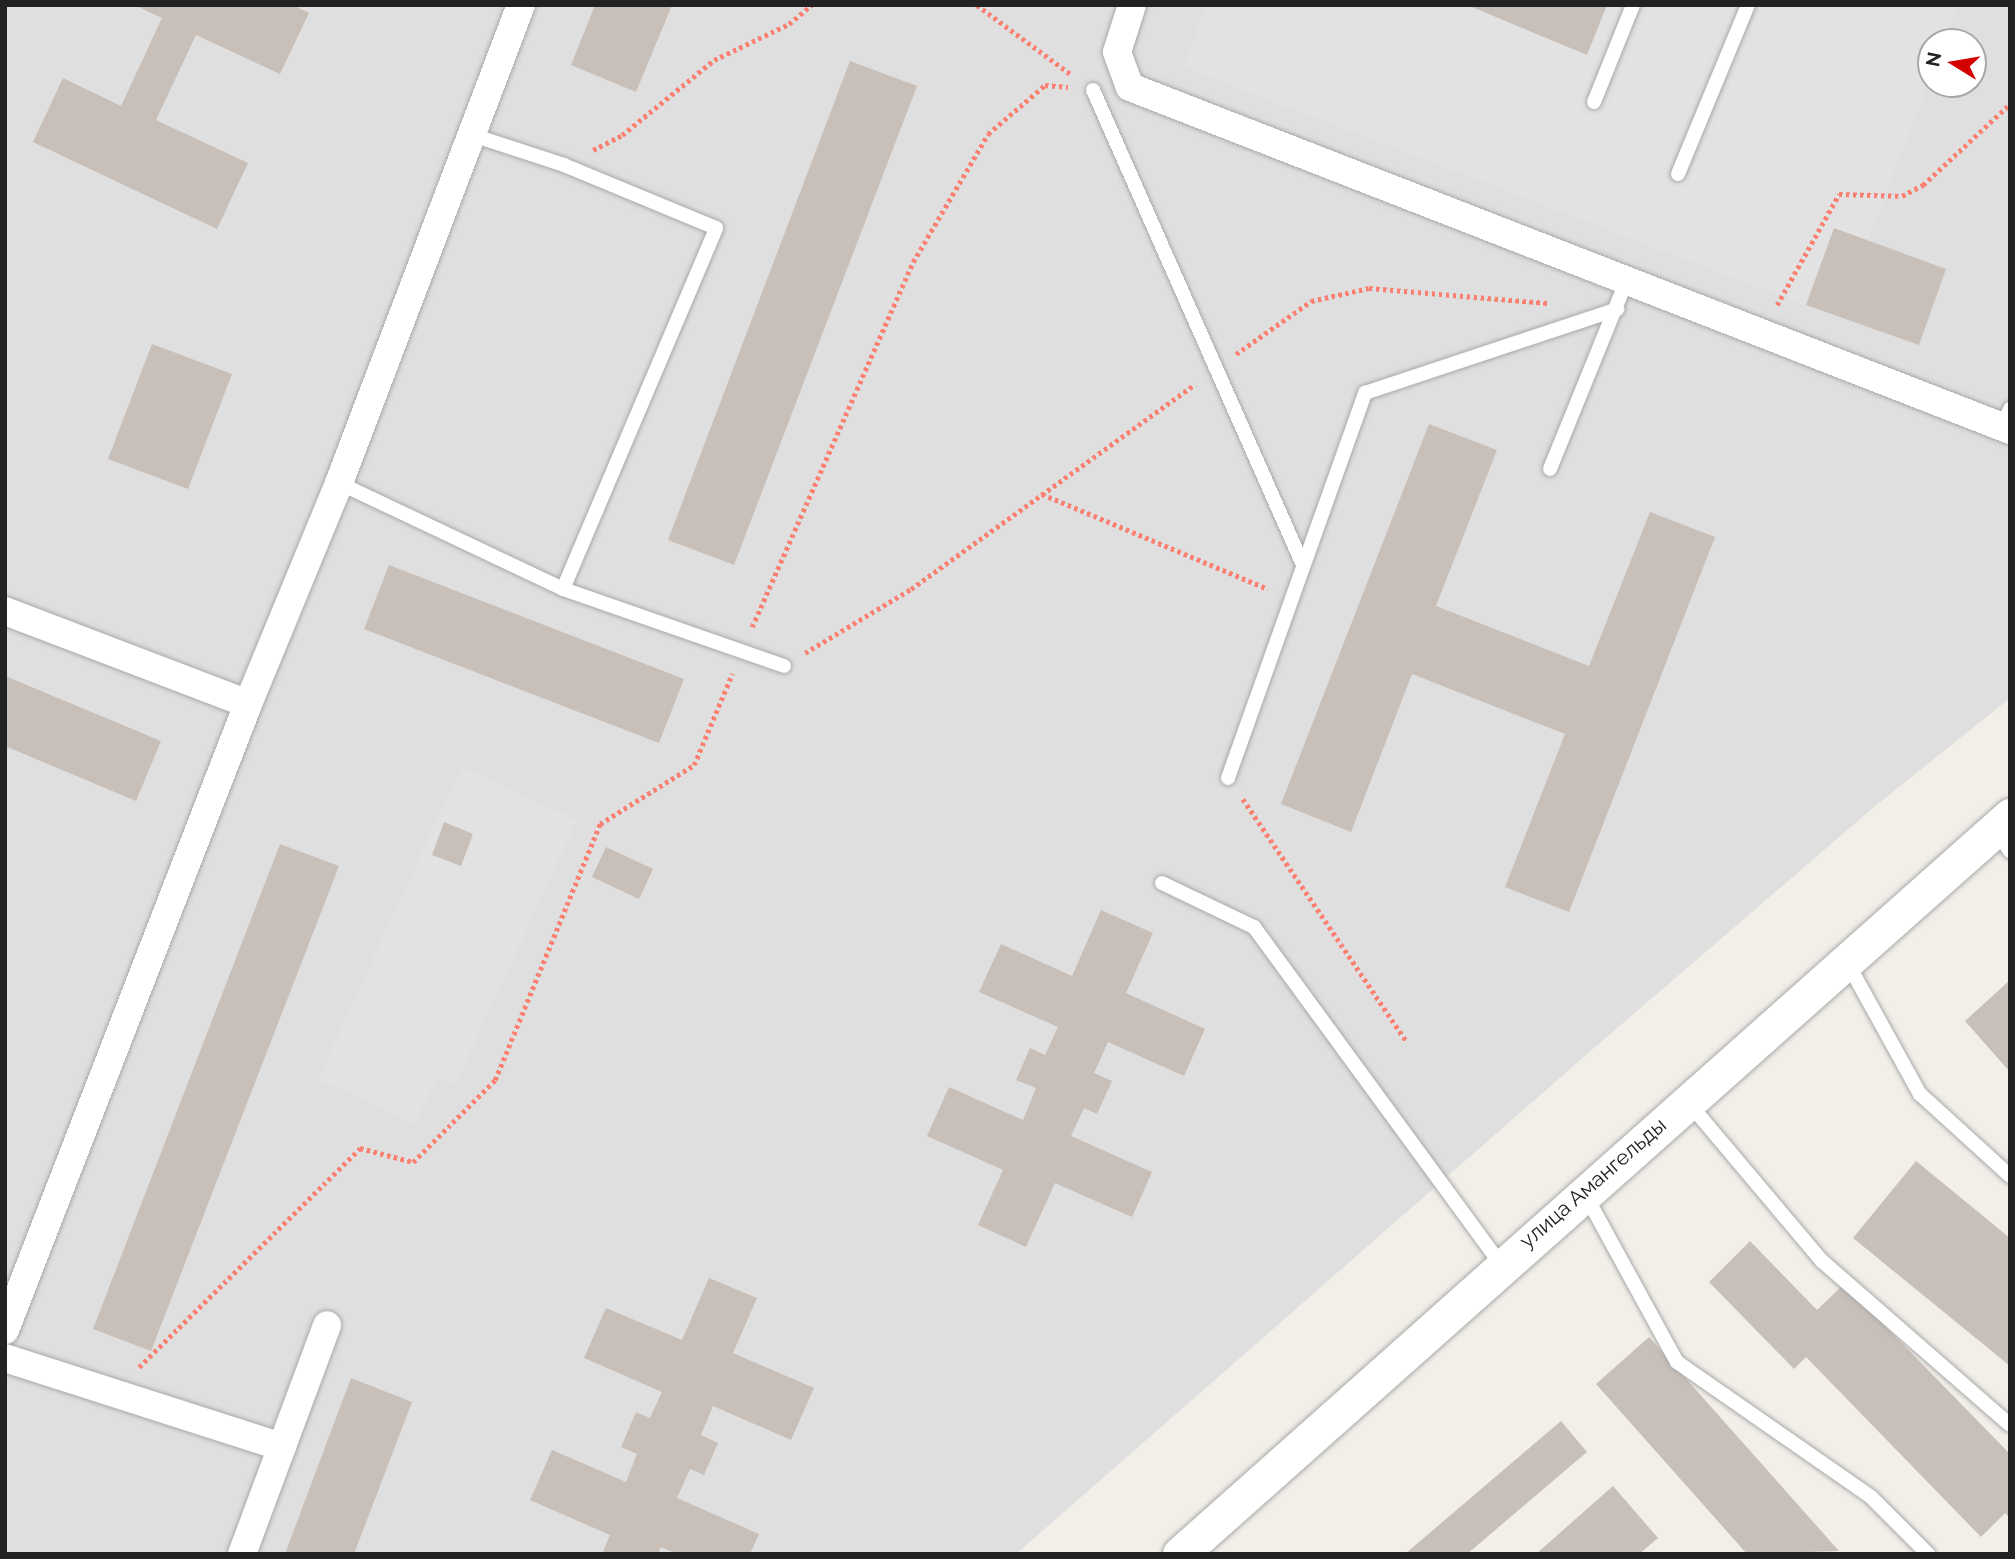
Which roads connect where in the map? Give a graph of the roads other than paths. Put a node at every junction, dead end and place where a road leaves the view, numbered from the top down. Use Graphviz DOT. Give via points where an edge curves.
graph roads {
  1 [pos="521,5"];
  2 [pos="1132,5"];
  3 [pos="1633,5"];
  4 [pos="1748,5"];
  5 [pos="1093,90"];
  6 [pos="1594,102"];
  7 [pos="472,135"];
  8 [pos="1678,174"];
  9 [pos="1626,282"];
  10 [pos="1617,309"];
  11 [pos="2007,422"];
  12 [pos="1550,469"];
  13 [pos="339,483"];
  14 [pos="1303,565"];
  15 [pos="563,589"];
  16 [pos="5,611"];
  17 [pos="784,666"];
  18 [pos="248,704"];
  19 [pos="1228,778"];
  20 [pos="2005,832"];
  21 [pos="1162,883"];
  22 [pos="1846,960"];
  23 [pos="1687,1101"];
  24 [pos="2010,1176"];
  25 [pos="1583,1191"];
  26 [pos="1501,1265"];
  27 [pos="327,1325"];
  28 [pos="5,1330"];
  29 [pos="5,1358"];
  30 [pos="2010,1425"];
  31 [pos="282,1447"];
  32 [pos="242,1554"];
  33 [pos="1180,1554"];
  34 [pos="1928,1554"];
  1 -- 7 [label="street"];
  2 -- 9 [label="street" via="1117,52 1130,87"];
  3 -- 6 [label="lane"];
  4 -- 8 [label="lane"];
  5 -- 14 [label="lane"];
  7 -- 13 [label="street"];
  7 -- 15 [label="lane" via="564,165 716,228"];
  9 -- 10 [label="lane"];
  9 -- 11 [label="street" via="1760,335"];
  10 -- 12 [label="lane"];
  10 -- 14 [label="lane" via="1364,393"];
  13 -- 15 [label="lane"];
  13 -- 18 [label="street"];
  14 -- 19 [label="lane"];
  15 -- 17 [label="lane"];
  16 -- 18 [label="street"];
  18 -- 28 [label="street"];
  20 -- 22 [label="street, улица Амангельды"];
  21 -- 26 [label="lane" via="1254,927"];
  22 -- 23 [label="street, улица Амангельды"];
  22 -- 24 [label="lane" via="1920,1094"];
  23 -- 25 [label="street, улица Амангельды"];
  23 -- 30 [label="lane" via="1822,1261"];
  25 -- 26 [label="street, улица Амангельды"];
  25 -- 34 [label="lane" via="1677,1362 1871,1497"];
  26 -- 33 [label="street, улица Амангельды"];
  27 -- 31 [label="street"];
  29 -- 31 [label="street"];
  31 -- 32 [label="street"];
}
